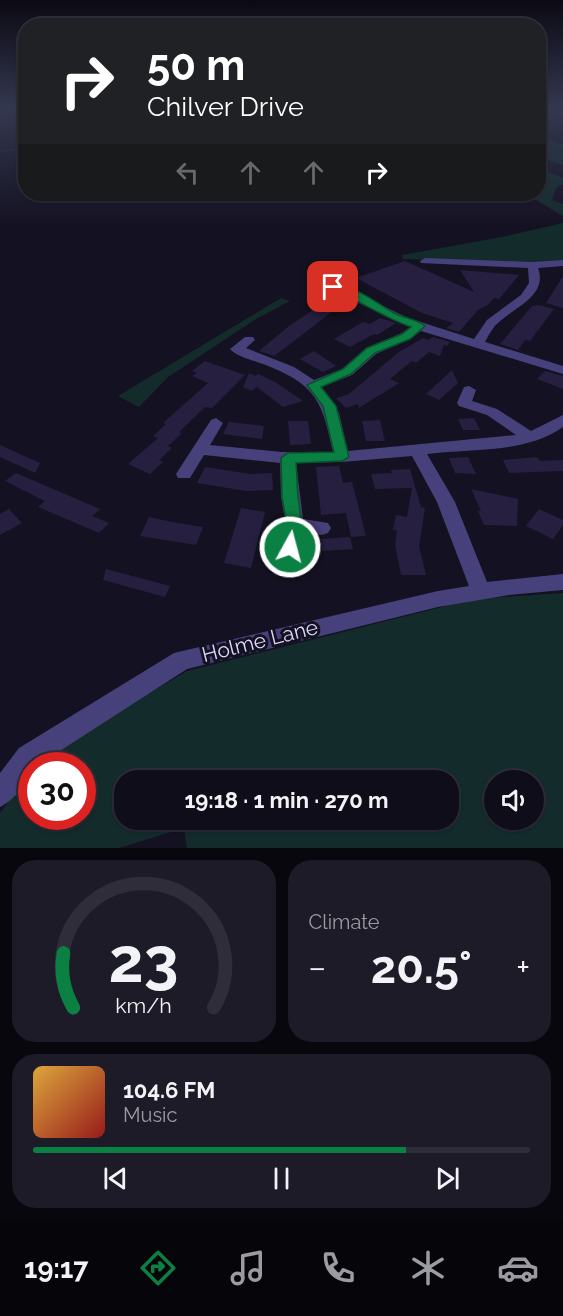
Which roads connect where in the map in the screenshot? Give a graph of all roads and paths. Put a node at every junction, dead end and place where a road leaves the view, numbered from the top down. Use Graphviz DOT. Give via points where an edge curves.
graph roads {
  1 [pos="425,261"];
  2 [pos="442,262"];
  3 [pos="563,264"];
  4 [pos="532,265"];
  5 [pos="453,276"];
  6 [pos="333,287"];
  7 [pos="419,326"];
  8 [pos="249,340"];
  9 [pos="478,343"];
  10 [pos="563,370"];
  11 [pos="314,385"];
  12 [pos="464,400"];
  13 [pos="563,420"];
  14 [pos="216,423"];
  15 [pos="528,436"];
  16 [pos="201,449"];
  17 [pos="417,450"];
  18 [pos="342,457"];
  19 [pos="288,458"];
  20 [pos="184,474"];
  21 [pos="295,525"];
  22 [pos="322,528"];
  23 [pos="290,547"];
  24 [pos="563,582"];
  25 [pos="481,591"];
  26 [pos="0,794"];
  1 -- 2 [label="street"];
  2 -- 4 [label="street"];
  2 -- 5 [label="street"];
  3 -- 4 [label="street"];
  4 -- 9 [label="street" via="536,274 534,287 494,319"];
  6 -- 7 [label="street" via="360,292 393,317"];
  7 -- 9 [label="street"];
  7 -- 11 [label="street" via="371,351 347,372"];
  8 -- 11 [label="street" via="232,353 291,372"];
  9 -- 10 [label="street"];
  11 -- 18 [label="street" via="329,406"];
  12 -- 15 [label="street" via="492,412"];
  13 -- 15 [label="street"];
  14 -- 16 [label="street"];
  15 -- 17 [label="street"];
  16 -- 19 [label="street"];
  16 -- 20 [label="street"];
  17 -- 18 [label="street"];
  17 -- 25 [label="street" via="446,502"];
  18 -- 19 [label="street"];
  19 -- 21 [label="street"];
  21 -- 22 [label="street"];
  21 -- 23 [label="street"];
  24 -- 25 [label="street, Holme Lane"];
  25 -- 26 [label="street, Holme Lane" via="359,616 182,660 28,757"];
}
